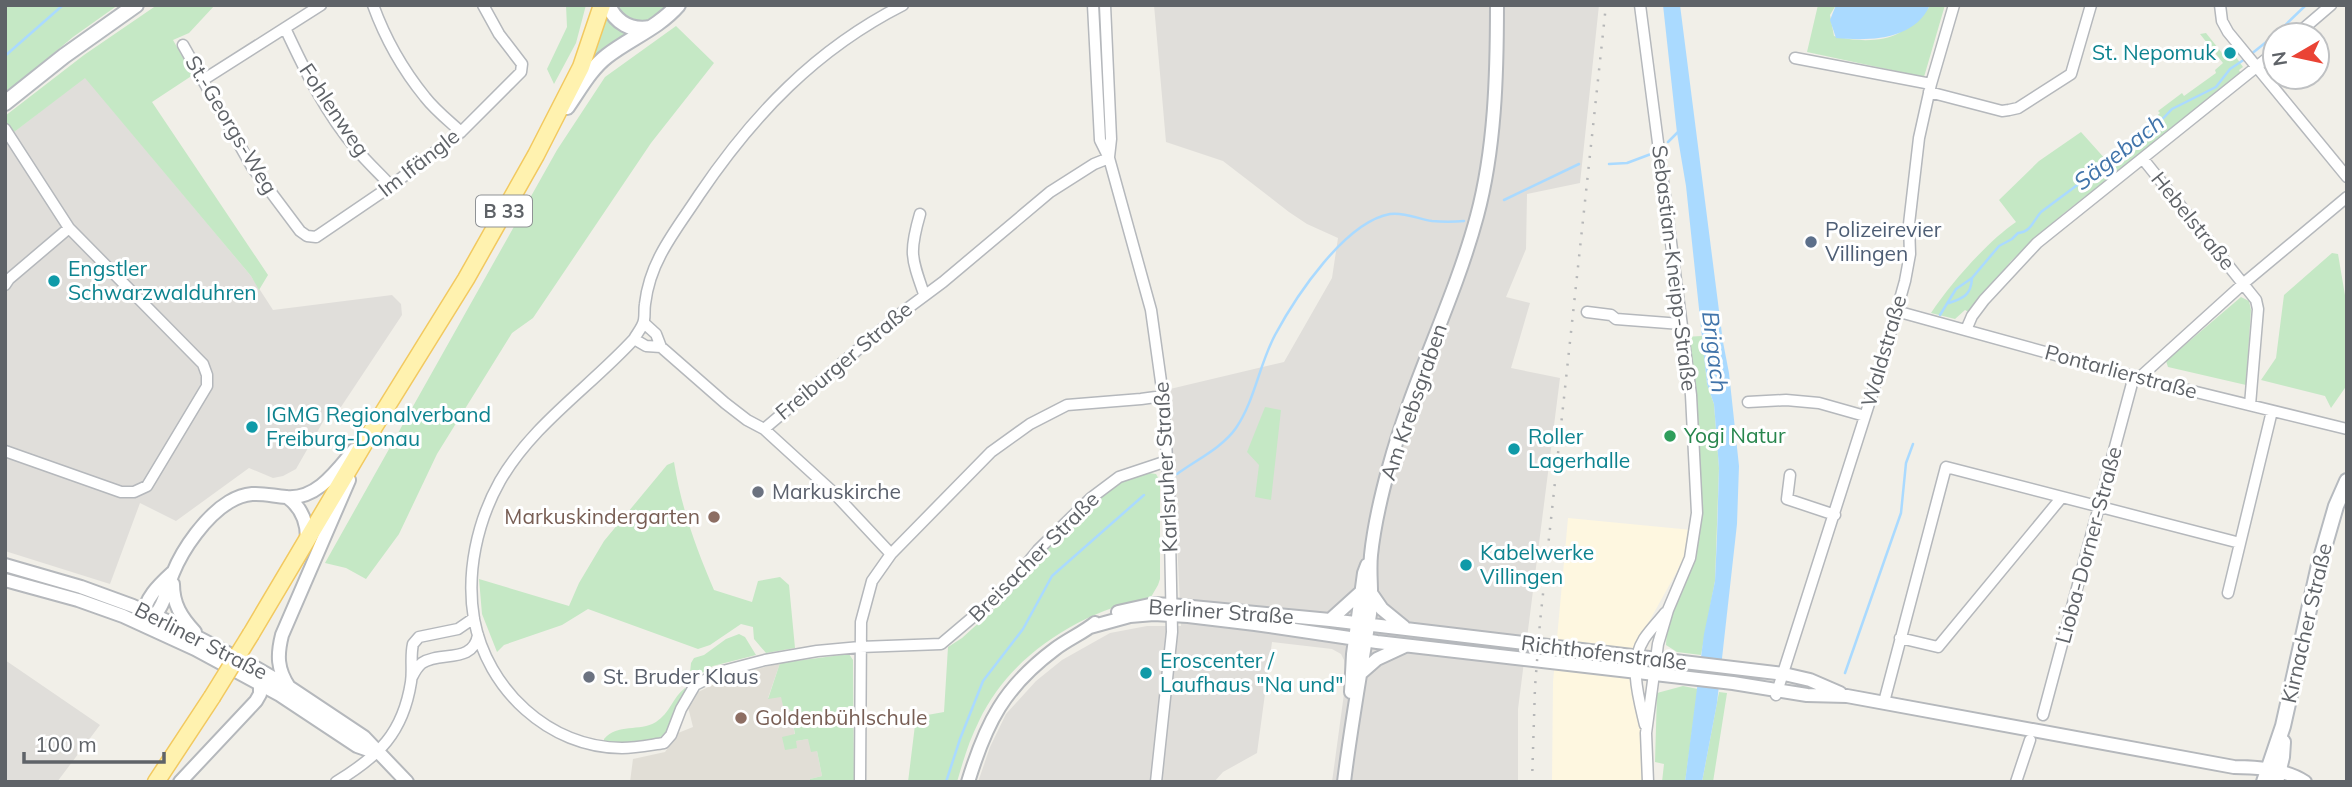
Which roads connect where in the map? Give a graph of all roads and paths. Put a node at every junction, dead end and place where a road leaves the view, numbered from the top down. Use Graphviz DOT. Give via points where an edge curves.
graph roads {
  1 [pos="136,5"];
  2 [pos="321,5"];
  3 [pos="373,5"];
  4 [pos="483,5"];
  5 [pos="602,5"];
  6 [pos="608,5"];
  7 [pos="678,5"];
  8 [pos="903,5"];
  9 [pos="1093,5"];
  10 [pos="1105,5"];
  11 [pos="1497,5"];
  12 [pos="1640,5"];
  13 [pos="1954,5"];
  14 [pos="2091,5"];
  15 [pos="2220,5"];
  16 [pos="2331,5"];
  17 [pos="2312,21"];
  18 [pos="285,28"];
  19 [pos="650,28"];
  20 [pos="183,46"];
  21 [pos="1795,58"];
  22 [pos="2261,60"];
  23 [pos="2254,64"];
  24 [pos="203,80"];
  25 [pos="1930,88"];
  26 [pos="5,103"];
  27 [pos="5,129"];
  28 [pos="461,132"];
  29 [pos="542,143"];
  30 [pos="1109,158"];
  31 [pos="2143,159"];
  32 [pos="2347,177"];
  33 [pos="391,186"];
  34 [pos="2347,197"];
  35 [pos="920,214"];
  36 [pos="69,228"];
  37 [pos="307,236"];
  38 [pos="2244,284"];
  39 [pos="5,285"];
  40 [pos="924,294"];
  41 [pos="1896,311"];
  42 [pos="1587,312"];
  43 [pos="644,323"];
  44 [pos="1681,324"];
  45 [pos="1966,330"];
  46 [pos="634,339"];
  47 [pos="661,347"];
  48 [pos="2136,377"];
  49 [pos="1163,396"];
  50 [pos="1748,402"];
  51 [pos="2250,405"];
  52 [pos="2272,411"];
  53 [pos="1865,416"];
  54 [pos="764,429"];
  55 [pos="2347,429"];
  56 [pos="371,432"];
  57 [pos="5,451"];
  58 [pos="1167,461"];
  59 [pos="1790,475"];
  60 [pos="2347,481"];
  61 [pos="287,497"];
  62 [pos="2062,497"];
  63 [pos="2098,506"];
  64 [pos="1835,515"];
  65 [pos="307,538"];
  66 [pos="2240,543"];
  67 [pos="891,554"];
  68 [pos="5,565"];
  69 [pos="173,573"];
  70 [pos="5,579"];
  71 [pos="1366,593"];
  72 [pos="2228,593"];
  73 [pos="1172,610"];
  74 [pos="1668,610"];
  75 [pos="149,613"];
  76 [pos="474,618"];
  77 [pos="1330,620"];
  78 [pos="1362,624"];
  79 [pos="143,625"];
  80 [pos="1407,629"];
  81 [pos="478,635"];
  82 [pos="1900,638"];
  83 [pos="1360,639"];
  84 [pos="203,640"];
  85 [pos="860,646"];
  86 [pos="1405,646"];
  87 [pos="1638,656"];
  88 [pos="1656,659"];
  89 [pos="256,668"];
  90 [pos="1637,671"];
  91 [pos="1361,673"];
  92 [pos="1784,674"];
  93 [pos="1654,675"];
  94 [pos="411,678"];
  95 [pos="261,685"];
  96 [pos="284,691"];
  97 [pos="1778,693"];
  98 [pos="1847,696"];
  99 [pos="1884,702"];
  100 [pos="1352,713"];
  101 [pos="2043,715"];
  102 [pos="238,722"];
  103 [pos="1646,733"];
  104 [pos="2030,740"];
  105 [pos="377,753"];
  106 [pos="2272,778"];
  107 [pos="156,782"];
  108 [pos="180,782"];
  109 [pos="336,782"];
  110 [pos="407,782"];
  111 [pos="860,782"];
  112 [pos="968,782"];
  113 [pos="1156,782"];
  114 [pos="1344,782"];
  115 [pos="1648,782"];
  116 [pos="2016,782"];
  117 [pos="2305,782"];
  1 -- 26 [label="main road"];
  2 -- 18 [label="street"];
  3 -- 28 [label="street" via="413,80"];
  4 -- 28 [label="street, Im Ifängle" via="522,64 521,72"];
  5 -- 29 [label="main road, B 33" via="581,67"];
  6 -- 19 [label="main road" via="624,24"];
  7 -- 19 [label="main road"];
  8 -- 43 [label="street" via="851,34 808,67 717,169 659,256"];
  9 -- 30 [label="street, Karlsruher Straße" via="1100,140"];
  10 -- 30 [label="street, Karlsruher Straße"];
  11 -- 71 [label="street, Am Krebsgraben" via="1494,97 1477,217 1396,441 1378,509"];
  12 -- 44 [label="street, Sebastian-Kneipp-Straße"];
  13 -- 25 [label="street, Waldstraße"];
  14 -- 25 [label="street" via="2071,74 2018,108 2002,111"];
  15 -- 23 [label="street" via="2223,24"];
  16 -- 17 [label="street"];
  18 -- 24 [label="street"];
  18 -- 33 [label="street, Fohlenweg" via="326,106 356,149"];
  19 -- 29 [label="main road" via="599,63"];
  20 -- 24 [label="street, St.-Georgs-Weg"];
  21 -- 25 [label="street"];
  22 -- 23 [label="street"];
  23 -- 31 [label="street"];
  23 -- 32 [label="street"];
  24 -- 37 [label="street, St.-Georgs-Weg" via="252,167"];
  25 -- 41 [label="street, Waldstraße" via="1919,138 1910,254"];
  27 -- 36 [label="street"];
  28 -- 33 [label="street, Im Ifängle"];
  29 -- 56 [label="main road, B 33" via="453,301"];
  30 -- 40 [label="street, Freiburger Straße" via="1050,192"];
  30 -- 49 [label="street, Karlsruher Straße" via="1151,310"];
  31 -- 38 [label="street, Hebelstraße"];
  31 -- 45 [label="street" via="2037,243 1984,300"];
  33 -- 37 [label="street, Im Ifängle" via="316,237"];
  34 -- 38 [label="street"];
  35 -- 40 [label="street, Freiburger Straße" via="911,245"];
  36 -- 39 [label="street"];
  36 -- 57 [label="street" via="203,364 206,386 147,486 134,492 121,492"];
  38 -- 48 [label="street"];
  38 -- 51 [label="street, Hebelstraße" via="2258,309"];
  40 -- 54 [label="street, Freiburger Straße"];
  41 -- 45 [label="street, Pontarlierstraße"];
  41 -- 53 [label="street, Waldstraße"];
  42 -- 44 [label="street"];
  43 -- 46 [label="street"];
  43 -- 47 [label="street"];
  44 -- 74 [label="street, Sebastian-Kneipp-Straße" via="1691,395 1697,513 1690,558"];
  45 -- 48 [label="street, Pontarlierstraße"];
  46 -- 47 [label="street"];
  46 -- 76 [label="street" via="547,421 501,480 473,556"];
  47 -- 54 [label="street" via="725,403"];
  48 -- 51 [label="street, Pontarlierstraße"];
  48 -- 63 [label="street, Lioba-Dorner-Straße"];
  49 -- 58 [label="street, Karlsruher Straße"];
  49 -- 67 [label="street" via="1067,405 1030,424 990,452"];
  50 -- 53 [label="street" via="1819,403"];
  51 -- 52 [label="street, Pontarlierstraße"];
  52 -- 55 [label="street, Pontarlierstraße"];
  52 -- 66 [label="street"];
  53 -- 64 [label="street, Waldstraße"];
  54 -- 67 [label="street" via="833,492"];
  56 -- 61 [label="street" via="321,486"];
  56 -- 65 [label="main road, B 33"];
  56 -- 96 [label="street" via="282,635 278,660"];
  58 -- 73 [label="street, Karlsruher Straße"];
  58 -- 85 [label="street, Breisacher Straße" via="1119,477 1091,498 1006,589 941,644"];
  59 -- 64 [label="street" via="1787,499"];
  60 -- 106 [label="main road, Kirnacher Straße" via="2319,565"];
  61 -- 65 [label="street" via="301,512"];
  61 -- 69 [label="street" via="254,493 228,503 190,543"];
  62 -- 63 [label="street"];
  62 -- 82 [label="street" via="1938,647"];
  62 -- 82 [label="street" via="1946,467"];
  63 -- 66 [label="street"];
  63 -- 101 [label="street, Lioba-Dorner-Straße"];
  64 -- 92 [label="street, Waldstraße"];
  65 -- 107 [label="main road, B 33, bridge"];
  66 -- 72 [label="street"];
  67 -- 85 [label="street" via="872,581"];
  68 -- 75 [label="street, Berliner Straße"];
  69 -- 75 [label="street" via="168,593"];
  69 -- 84 [label="street" via="176,605"];
  70 -- 79 [label="street, Berliner Straße"];
  71 -- 77 [label="street"];
  71 -- 78 [label="street, Am Krebsgraben"];
  71 -- 80 [label="street"];
  73 -- 77 [label="street, Berliner Straße"];
  73 -- 83 [label="street, Berliner Straße"];
  73 -- 112 [label="street, Berliner Straße" via="1090,627 1054,650 1014,686 994,713"];
  73 -- 113 [label="street, Karlsruher Straße"];
  74 -- 87 [label="street, Sebastian-Kneipp-Straße" via="1643,641"];
  74 -- 88 [label="street, Sebastian-Kneipp-Straße"];
  75 -- 79 [label="street"];
  75 -- 84 [label="street, Berliner Straße"];
  76 -- 81 [label="street"];
  76 -- 94 [label="street" via="457,629 419,637 411,653"];
  77 -- 78 [label="street, Berliner Straße"];
  78 -- 80 [label="street, Richthofenstraße"];
  78 -- 83 [label="street, Am Krebsgraben"];
  79 -- 95 [label="street, Berliner Straße"];
  80 -- 87 [label="street, Richthofenstraße"];
  81 -- 85 [label="street, Breisacher Straße" via="509,696 532,716 567,736 620,748 664,743 695,685 723,671"];
  81 -- 94 [label="street" via="470,650 422,663"];
  82 -- 99 [label="street"];
  83 -- 86 [label="street, Richthofenstraße"];
  83 -- 91 [label="street, Am Krebsgraben"];
  83 -- 100 [label="street, Am Krebsgraben"];
  84 -- 89 [label="street, Berliner Straße"];
  85 -- 111 [label="street"];
  86 -- 90 [label="street, Richthofenstraße"];
  86 -- 91 [label="street" via="1377,659"];
  87 -- 88 [label="street, Richthofenstraße"];
  87 -- 90 [label="street, Sebastian-Kneipp-Straße"];
  88 -- 92 [label="street, Richthofenstraße"];
  88 -- 93 [label="street, Sebastian-Kneipp-Straße"];
  89 -- 95 [label="street"];
  89 -- 96 [label="street, Berliner Straße"];
  90 -- 93 [label="street, Richthofenstraße"];
  90 -- 103 [label="street, Sebastian-Kneipp-Straße"];
  91 -- 100 [label="street, Am Krebsgraben"];
  92 -- 97 [label="street, Waldstraße"];
  92 -- 98 [label="street, Richthofenstraße"];
  93 -- 97 [label="street, Richthofenstraße" via="1733,682"];
  93 -- 103 [label="street, Sebastian-Kneipp-Straße"];
  94 -- 105 [label="street" via="407,704"];
  95 -- 96 [label="street, Berliner Straße"];
  95 -- 102 [label="street" via="260,694"];
  96 -- 102 [label="street" via="267,698"];
  96 -- 105 [label="street, Berliner Straße" via="364,737"];
  97 -- 98 [label="street, Richthofenstraße"];
  98 -- 99 [label="street, Richthofenstraße"];
  99 -- 106 [label="street, Richthofenstraße"];
  100 -- 114 [label="street, Am Krebsgraben"];
  102 -- 108 [label="street"];
  103 -- 115 [label="street, Sebastian-Kneipp-Straße"];
  104 -- 116 [label="street"];
  105 -- 109 [label="street"];
  105 -- 110 [label="street, Berliner Straße"];
  106 -- 117 [label="street, Richthofenstraße" via="2296,776"];
}
